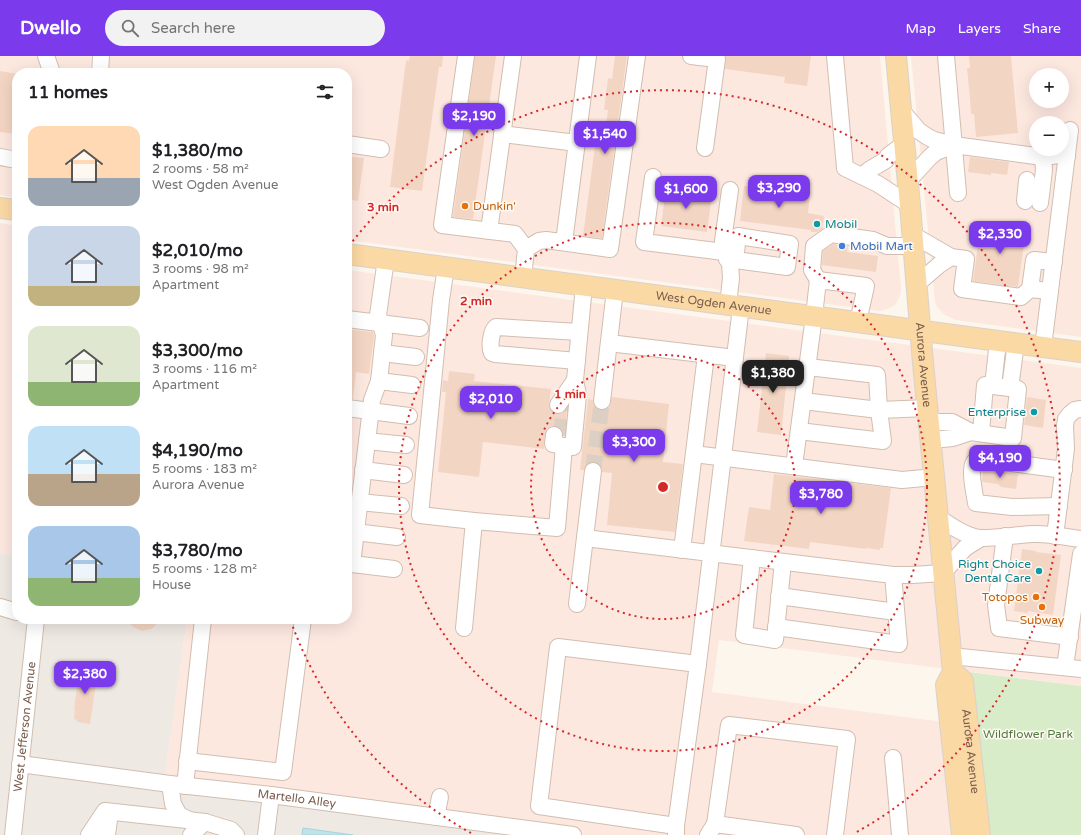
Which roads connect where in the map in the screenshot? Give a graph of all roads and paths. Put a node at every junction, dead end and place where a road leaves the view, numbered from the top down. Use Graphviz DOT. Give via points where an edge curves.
graph roads {
  1 [pos="101,56"];
  2 [pos="466,56"];
  3 [pos="514,56"];
  4 [pos="588,56"];
  5 [pos="637,56"];
  6 [pos="691,56"];
  7 [pos="835,56"];
  8 [pos="896,56"];
  9 [pos="946,56"];
  10 [pos="41,57"];
  11 [pos="49,68"];
  12 [pos="100,68"];
  13 [pos="901,110"];
  14 [pos="1070,130"];
  15 [pos="502,134"];
  16 [pos="1069,139"];
  17 [pos="577,143"];
  18 [pos="904,144"];
  19 [pos="352,145"];
  20 [pos="954,145"];
  21 [pos="705,148"];
  22 [pos="381,149"];
  23 [pos="1058,156"];
  24 [pos="1067,156"];
  25 [pos="0,157"];
  26 [pos="1043,157"];
  27 [pos="12,159"];
  28 [pos="862,176"];
  29 [pos="653,178"];
  30 [pos="1027,180"];
  31 [pos="908,181"];
  32 [pos="730,190"];
  33 [pos="958,192"];
  34 [pos="910,205"];
  35 [pos="0,208"];
  36 [pos="12,209"];
  37 [pos="489,231"];
  38 [pos="913,241"];
  39 [pos="564,242"];
  40 [pos="526,249"];
  41 [pos="352,255"];
  42 [pos="729,257"];
  43 [pos="951,257"];
  44 [pos="386,259"];
  45 [pos="1054,262"];
  46 [pos="446,267"];
  47 [pos="523,278"];
  48 [pos="818,280"];
  49 [pos="917,284"];
  50 [pos="584,286"];
  51 [pos="1030,289"];
  52 [pos="615,290"];
  53 [pos="1050,291"];
  54 [pos="734,306"];
  55 [pos="814,316"];
  56 [pos="352,320"];
  57 [pos="858,322"];
  58 [pos="380,323"];
  59 [pos="420,328"];
  60 [pos="921,330"];
  61 [pos="579,332"];
  62 [pos="1007,342"];
  63 [pos="609,343"];
  64 [pos="1043,347"];
  65 [pos="1081,352"];
  66 [pos="382,354"];
  67 [pos="706,355"];
  68 [pos="416,357"];
  69 [pos="735,358"];
  70 [pos="577,362"];
  71 [pos="808,367"];
  72 [pos="379,381"];
  73 [pos="412,385"];
  74 [pos="993,386"];
  75 [pos="1010,388"];
  76 [pos="602,401"];
  77 [pos="803,401"];
  78 [pos="352,409"];
  79 [pos="1081,409"];
  80 [pos="879,410"];
  81 [pos="370,411"];
  82 [pos="409,416"];
  83 [pos="930,423"];
  84 [pos="799,431"];
  85 [pos="976,432"];
  86 [pos="367,441"];
  87 [pos="406,445"];
  88 [pos="694,454"];
  89 [pos="724,457"];
  90 [pos="794,466"];
  91 [pos="363,470"];
  92 [pos="1064,470"];
  93 [pos="593,471"];
  94 [pos="404,475"];
  95 [pos="934,477"];
  96 [pos="359,502"];
  97 [pos="401,506"];
  98 [pos="1059,506"];
  99 [pos="938,517"];
  100 [pos="474,521"];
  101 [pos="356,532"];
  102 [pos="1005,536"];
  103 [pos="1055,536"];
  104 [pos="397,537"];
  105 [pos="585,538"];
  106 [pos="981,538"];
  107 [pos="1081,539"];
  108 [pos="352,550"];
  109 [pos="682,550"];
  110 [pos="712,553"];
  111 [pos="1081,554"];
  112 [pos="752,558"];
  113 [pos="783,562"];
  114 [pos="352,563"];
  115 [pos="394,569"];
  116 [pos="943,573"];
  117 [pos="893,575"];
  118 [pos="779,596"];
  119 [pos="577,604"];
  120 [pos="0,607"];
  121 [pos="12,611"];
  122 [pos="896,612"];
  123 [pos="0,618"];
  124 [pos="12,618"];
  125 [pos="35,624"];
  126 [pos="202,624"];
  127 [pos="302,624"];
  128 [pos="776,627"];
  129 [pos="464,628"];
  130 [pos="1070,637"];
  131 [pos="698,664"];
  132 [pos="952,664"];
  133 [pos="1073,668"];
  134 [pos="892,758"];
  135 [pos="187,761"];
  136 [pos="20,764"];
  137 [pos="177,785"];
  138 [pos="271,795"];
  139 [pos="440,797"];
  140 [pos="110,812"];
  141 [pos="141,816"];
  142 [pos="436,817"];
  143 [pos="196,826"];
  144 [pos="676,830"];
  145 [pos="712,830"];
  146 [pos="13,835"];
  147 [pos="89,835"];
  148 [pos="107,835"];
  149 [pos="236,835"];
  150 [pos="266,835"];
  151 [pos="573,835"];
  152 [pos="796,835"];
  153 [pos="835,835"];
  154 [pos="900,835"];
  155 [pos="962,835"];
  156 [pos="980,835"];
  1 -- 12 [label="street"];
  2 -- 37 [label="street" via="442,225"];
  3 -- 15 [label="street"];
  4 -- 17 [label="street"];
  5 -- 39 [label="street" via="610,249"];
  6 -- 21 [label="street" via="716,59"];
  7 -- 28 [label="street" via="845,168"];
  8 -- 13 [label="main road, Aurora Avenue"];
  9 -- 20 [label="street"];
  10 -- 11 [label="street"];
  13 -- 18 [label="main road, Aurora Avenue"];
  13 -- 20 [label="street" via="928,137"];
  14 -- 16 [label="street"];
  15 -- 17 [label="street"];
  15 -- 37 [label="street"];
  17 -- 39 [label="street"];
  18 -- 28 [label="street"];
  18 -- 31 [label="main road, Aurora Avenue"];
  19 -- 22 [label="street"];
  20 -- 26 [label="street"];
  20 -- 31 [label="street" via="936,152"];
  20 -- 33 [label="street"];
  23 -- 26 [label="street"];
  24 -- 45 [label="street"];
  25 -- 27 [label="street"];
  26 -- 30 [label="street" via="1044,170 1032,202"];
  28 -- 34 [label="street"];
  29 -- 42 [label="street" via="644,242"];
  31 -- 34 [label="main road, Aurora Avenue"];
  32 -- 42 [label="street" via="723,241"];
  34 -- 38 [label="main road, Aurora Avenue"];
  35 -- 36 [label="main road"];
  37 -- 40 [label="street" via="515,234"];
  38 -- 43 [label="street"];
  38 -- 48 [label="street" via="887,246 873,240 831,234 814,246 812,270"];
  38 -- 49 [label="main road, Aurora Avenue"];
  39 -- 40 [label="street" via="539,241"];
  40 -- 47 [label="street"];
  41 -- 44 [label="main road, West Ogden Avenue"];
  42 -- 42 [label="street" via="738,236 790,244 787,267"];
  42 -- 54 [label="street"];
  43 -- 49 [label="street"];
  43 -- 51 [label="street" via="966,259 962,289 1021,297"];
  44 -- 46 [label="main road, West Ogden Avenue"];
  44 -- 58 [label="street" via="378,315"];
  45 -- 51 [label="street" via="1034,260"];
  45 -- 53 [label="street"];
  46 -- 47 [label="main road, West Ogden Avenue"];
  46 -- 100 [label="street" via="420,515"];
  47 -- 50 [label="main road, West Ogden Avenue"];
  48 -- 55 [label="street"];
  48 -- 57 [label="street" via="866,286"];
  49 -- 60 [label="main road, Aurora Avenue"];
  50 -- 52 [label="main road, West Ogden Avenue"];
  50 -- 61 [label="street"];
  51 -- 53 [label="street"];
  52 -- 54 [label="main road, West Ogden Avenue"];
  52 -- 63 [label="street"];
  53 -- 64 [label="street"];
  54 -- 55 [label="main road, West Ogden Avenue"];
  54 -- 69 [label="street"];
  55 -- 57 [label="main road, West Ogden Avenue"];
  55 -- 71 [label="street"];
  56 -- 58 [label="street"];
  57 -- 60 [label="main road, West Ogden Avenue"];
  58 -- 59 [label="street"];
  58 -- 66 [label="street" via="384,335"];
  60 -- 62 [label="main road, West Ogden Avenue"];
  60 -- 83 [label="main road, Aurora Avenue"];
  61 -- 70 [label="street"];
  61 -- 70 [label="street" via="496,327 492,330 490,350 495,354"];
  62 -- 64 [label="main road, West Ogden Avenue"];
  62 -- 74 [label="street"];
  62 -- 75 [label="street"];
  63 -- 67 [label="street"];
  63 -- 76 [label="street"];
  64 -- 65 [label="main road, West Ogden Avenue"];
  66 -- 68 [label="street"];
  66 -- 72 [label="street"];
  67 -- 69 [label="street"];
  67 -- 88 [label="street"];
  69 -- 89 [label="street"];
  70 -- 100 [label="street" via="566,396 578,395 573,447 560,440 557,528"];
  71 -- 77 [label="street"];
  71 -- 80 [label="street" via="877,375"];
  72 -- 73 [label="street"];
  72 -- 81 [label="street"];
  74 -- 75 [label="street"];
  74 -- 85 [label="street" via="986,385"];
  75 -- 85 [label="street" via="1018,389 1013,438"];
  77 -- 80 [label="street"];
  77 -- 84 [label="street"];
  78 -- 81 [label="street"];
  79 -- 92 [label="street" via="1075,410 1066,419"];
  80 -- 83 [label="street"];
  80 -- 84 [label="street" via="883,441"];
  81 -- 82 [label="street"];
  81 -- 86 [label="street"];
  83 -- 85 [label="street" via="953,438"];
  83 -- 95 [label="main road, Aurora Avenue"];
  84 -- 90 [label="street"];
  86 -- 87 [label="street"];
  86 -- 91 [label="street"];
  88 -- 89 [label="street"];
  88 -- 109 [label="street"];
  89 -- 90 [label="street"];
  89 -- 110 [label="street"];
  90 -- 95 [label="street" via="902,480"];
  91 -- 94 [label="street"];
  91 -- 96 [label="street"];
  92 -- 98 [label="street"];
  92 -- 98 [label="street" via="981,459 972,465 976,503 1012,507"];
  93 -- 105 [label="street"];
  95 -- 99 [label="main road, Aurora Avenue"];
  96 -- 97 [label="street"];
  96 -- 101 [label="street"];
  98 -- 103 [label="street"];
  99 -- 106 [label="street" via="964,533"];
  99 -- 116 [label="main road, Aurora Avenue"];
  100 -- 129 [label="street"];
  101 -- 104 [label="street"];
  101 -- 108 [label="street"];
  102 -- 103 [label="street"];
  102 -- 106 [label="street"];
  102 -- 130 [label="street" via="996,605 1000,628"];
  103 -- 107 [label="street"];
  105 -- 109 [label="street"];
  105 -- 119 [label="street"];
  106 -- 116 [label="street" via="965,548"];
  109 -- 110 [label="street"];
  110 -- 112 [label="street"];
  110 -- 131 [label="street"];
  111 -- 130 [label="street"];
  112 -- 113 [label="street"];
  112 -- 128 [label="street" via="744,635 774,640"];
  113 -- 117 [label="street"];
  113 -- 118 [label="street"];
  114 -- 115 [label="street"];
  116 -- 117 [label="street"];
  116 -- 132 [label="main road, Aurora Avenue"];
  117 -- 122 [label="street"];
  118 -- 122 [label="street"];
  118 -- 128 [label="street"];
  120 -- 121 [label="street"];
  122 -- 128 [label="street" via="899,644"];
  123 -- 124 [label="street"];
  125 -- 136 [label="street, West Jefferson Avenue"];
  126 -- 135 [label="street"];
  127 -- 135 [label="street" via="283,772"];
  130 -- 133 [label="street"];
  131 -- 144 [label="street"];
  131 -- 144 [label="street" via="558,647 539,806"];
  132 -- 133 [label="street"];
  132 -- 155 [label="main road, Aurora Avenue" via="946,685"];
  132 -- 156 [label="main road, Aurora Avenue" via="963,681"];
  134 -- 154 [label="street"];
  135 -- 137 [label="street"];
  136 -- 137 [label="street, Martello Alley"];
  136 -- 146 [label="street, West Jefferson Avenue"];
  137 -- 138 [label="street, Martello Alley"];
  137 -- 141 [label="street" via="156,810"];
  137 -- 143 [label="street" via="173,804 179,815"];
  138 -- 142 [label="street, Martello Alley"];
  138 -- 150 [label="street"];
  139 -- 142 [label="street"];
  140 -- 141 [label="street"];
  140 -- 147 [label="street" via="104,811"];
  140 -- 148 [label="street"];
  141 -- 143 [label="street"];
  142 -- 151 [label="street, Martello Alley"];
  143 -- 149 [label="street" via="231,830"];
  145 -- 152 [label="street"];
  145 -- 153 [label="street" via="729,725 847,740"];
}
